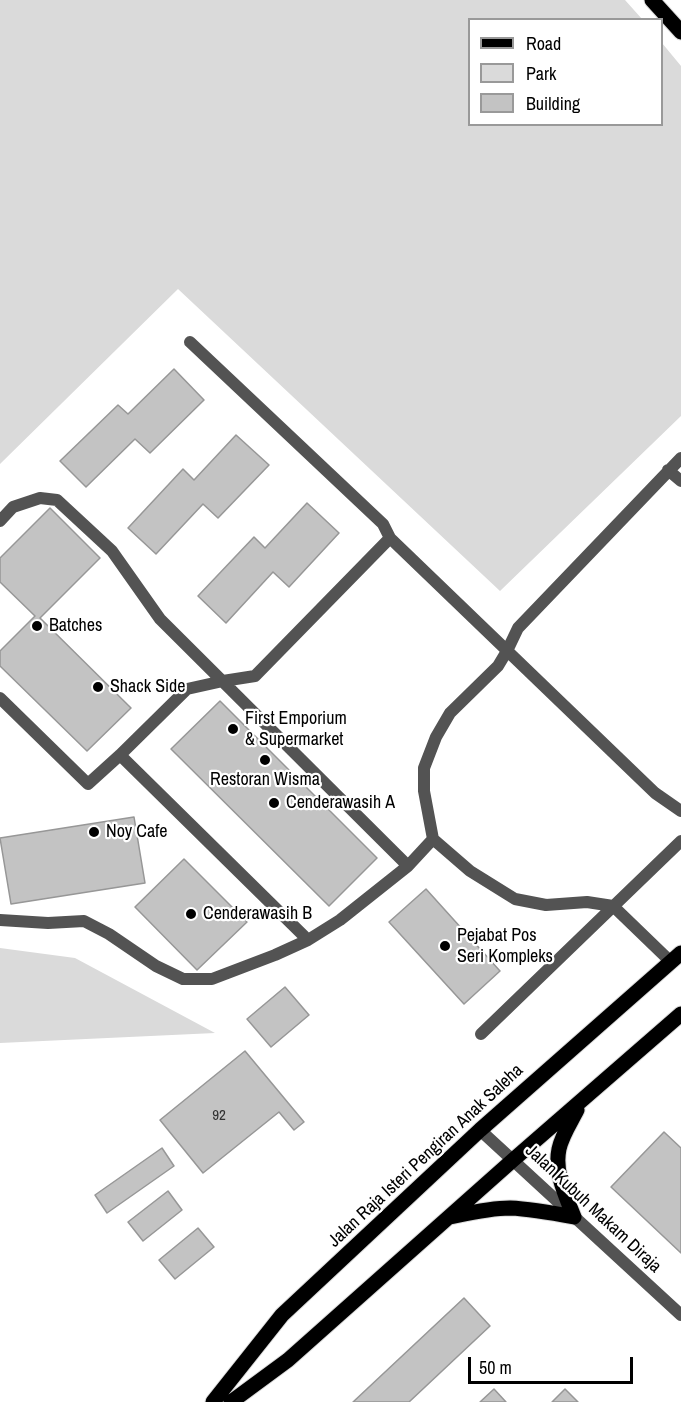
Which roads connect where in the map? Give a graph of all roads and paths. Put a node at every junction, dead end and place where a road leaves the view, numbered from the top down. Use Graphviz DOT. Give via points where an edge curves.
graph roads {
  1 [pos="652,0"];
  2 [pos="681,32"];
  3 [pos="190,342"];
  4 [pos="681,458"];
  5 [pos="668,470"];
  6 [pos="681,482"];
  7 [pos="0,521"];
  8 [pos="390,538"];
  9 [pos="507,651"];
  10 [pos="223,681"];
  11 [pos="0,698"];
  12 [pos="120,755"];
  13 [pos="681,811"];
  14 [pos="433,839"];
  15 [pos="681,841"];
  16 [pos="408,866"];
  17 [pos="613,906"];
  18 [pos="0,921"];
  19 [pos="308,940"];
  20 [pos="676,958"];
  21 [pos="681,1014"];
  22 [pos="481,1034"];
  23 [pos="584,1100"];
  24 [pos="480,1130"];
  25 [pos="513,1160"];
  26 [pos="448,1217"];
  27 [pos="574,1217"];
  28 [pos="681,1315"];
  29 [pos="213,1402"];
  30 [pos="231,1402"];
  1 -- 2 [label="main road"];
  3 -- 8 [label="street" via="383,524"];
  4 -- 5 [label="street"];
  5 -- 6 [label="street"];
  5 -- 9 [label="street" via="518,628"];
  7 -- 10 [label="street" via="13,507 40,498 57,500 112,551 160,619"];
  8 -- 9 [label="street"];
  8 -- 10 [label="street" via="255,676"];
  9 -- 13 [label="street" via="655,793"];
  9 -- 14 [label="street" via="498,666 450,713 436,737 424,768"];
  10 -- 12 [label="street" via="187,689"];
  10 -- 16 [label="street"];
  11 -- 12 [label="street" via="88,784"];
  12 -- 19 [label="street"];
  14 -- 16 [label="street"];
  14 -- 17 [label="street" via="470,871 515,899 546,905 587,902"];
  15 -- 17 [label="street"];
  16 -- 19 [label="street"];
  17 -- 20 [label="street"];
  17 -- 22 [label="street"];
  18 -- 19 [label="street" via="84,921 183,980 212,979"];
  20 -- 24 [label="main road, Jalan Raja Isteri Pengiran Anak Saleha"];
  21 -- 23 [label="main road"];
  23 -- 25 [label="main road"];
  23 -- 27 [label="main road" via="559,1149 558,1171"];
  24 -- 25 [label="street, Jalan Kubuh Makam Diraja"];
  24 -- 29 [label="main road, Jalan Raja Isteri Pengiran Anak Saleha" via="282,1315"];
  25 -- 26 [label="main road"];
  25 -- 27 [label="street, Jalan Kubuh Makam Diraja"];
  26 -- 27 [label="main road" via="508,1208"];
  26 -- 30 [label="main road" via="288,1360"];
  27 -- 28 [label="street, Jalan Kubuh Makam Diraja"];
}
